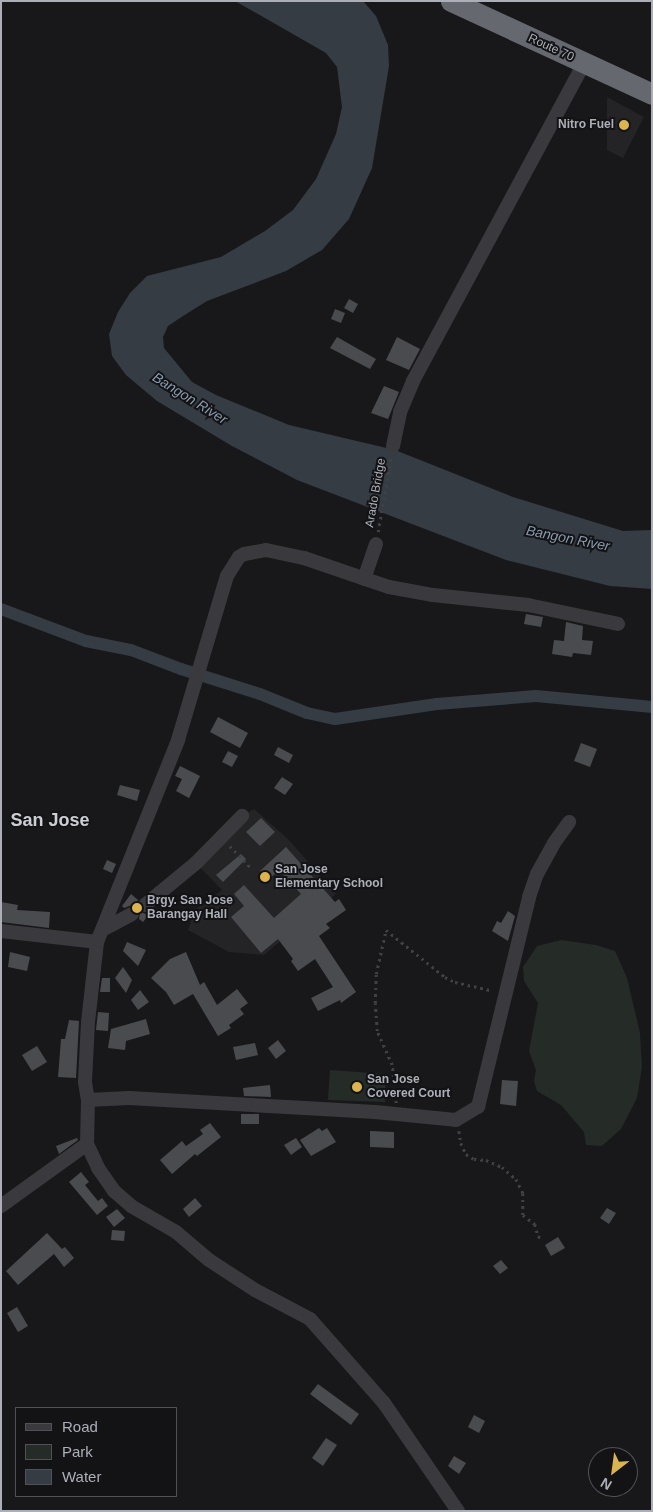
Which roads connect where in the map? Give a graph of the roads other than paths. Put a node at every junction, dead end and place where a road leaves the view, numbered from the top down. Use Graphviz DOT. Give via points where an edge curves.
graph roads {
  1 [pos="451,1"];
  2 [pos="584,63"];
  3 [pos="652,94"];
  4 [pos="393,446"];
  5 [pos="376,544"];
  6 [pos="364,579"];
  7 [pos="618,624"];
  8 [pos="242,816"];
  9 [pos="569,822"];
  10 [pos="145,905"];
  11 [pos="132,914"];
  12 [pos="1,931"];
  13 [pos="99,936"];
  14 [pos="88,1100"];
  15 [pos="87,1144"];
  16 [pos="1,1206"];
  17 [pos="458,1511"];
  1 -- 2 [label="highway, Route 70"];
  2 -- 3 [label="highway, Route 70"];
  2 -- 4 [label="street" via="413,381 400,412"];
  5 -- 6 [label="street"];
  6 -- 7 [label="street" via="424,594 528,605"];
  6 -- 13 [label="street" via="285,553 266,550 239,558 227,576 178,740"];
  8 -- 10 [label="street" via="196,863"];
  9 -- 14 [label="street" via="537,874 520,928 478,1107 456,1120 129,1098"];
  11 -- 13 [label="street"];
  12 -- 13 [label="street"];
  13 -- 14 [label="street" via="86,1063"];
  14 -- 15 [label="street"];
  15 -- 16 [label="street"];
  15 -- 17 [label="street" via="114,1191 131,1206 176,1232 209,1260 247,1285 310,1319 384,1403"];
}
